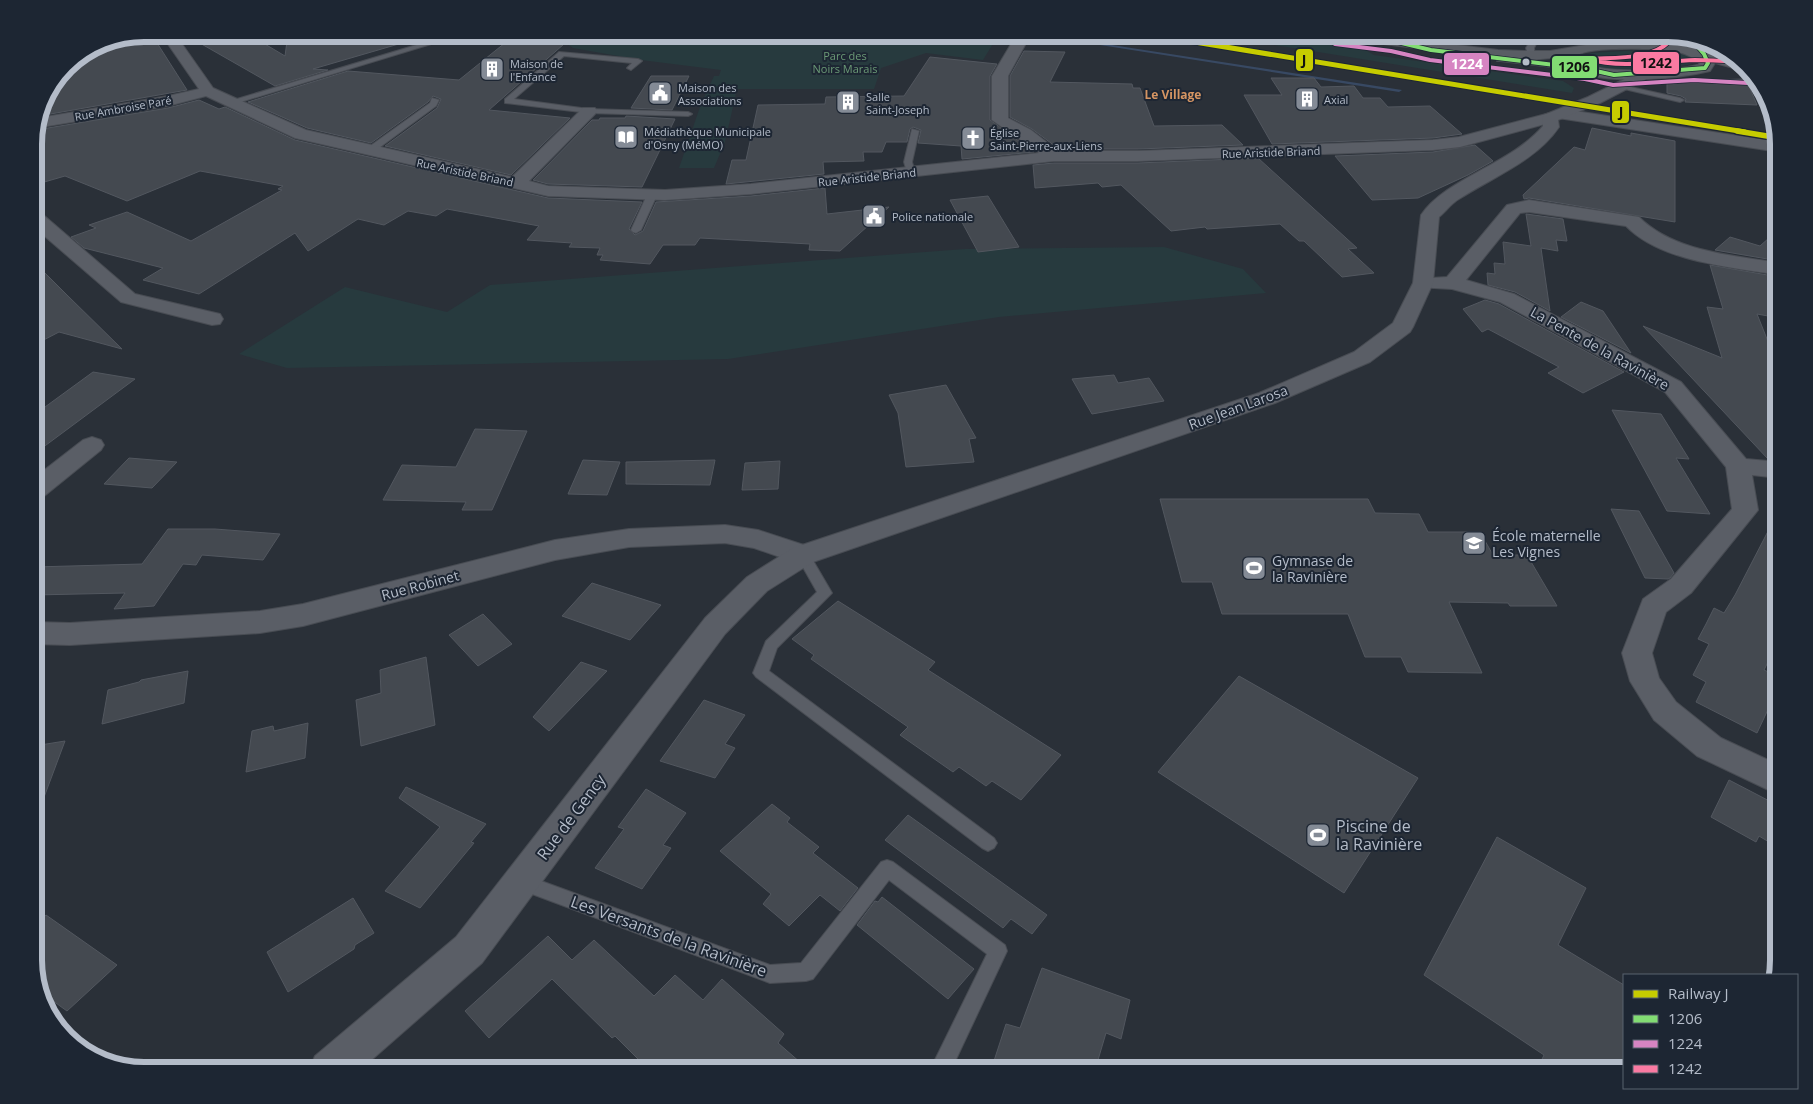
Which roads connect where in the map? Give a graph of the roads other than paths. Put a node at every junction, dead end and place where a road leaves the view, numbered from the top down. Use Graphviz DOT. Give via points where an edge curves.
graph roads {
  1 [pos="174,42"];
  2 [pos="433,42"];
  3 [pos="1019,42"];
  4 [pos="1397,42"];
  5 [pos="1401,42"];
  6 [pos="1534,42"];
  7 [pos="1624,42"];
  8 [pos="1688,44"];
  9 [pos="1575,50"];
  10 [pos="1500,54"];
  11 [pos="1532,55"];
  12 [pos="1705,57"];
  13 [pos="1730,63"];
  14 [pos="631,68"];
  15 [pos="1587,69"];
  16 [pos="1694,70"];
  17 [pos="1741,73"];
  18 [pos="1646,74"];
  19 [pos="1620,86"];
  20 [pos="208,91"];
  21 [pos="1603,94"];
  22 [pos="435,100"];
  23 [pos="1680,100"];
  24 [pos="231,102"];
  25 [pos="590,111"];
  26 [pos="688,114"];
  27 [pos="1556,116"];
  28 [pos="45,122"];
  29 [pos="915,131"];
  30 [pos="1770,146"];
  31 [pos="369,151"];
  32 [pos="1054,156"];
  33 [pos="911,172"];
  34 [pos="517,183"];
  35 [pos="652,195"];
  36 [pos="43,225"];
  37 [pos="636,230"];
  38 [pos="1770,268"];
  39 [pos="1422,283"];
  40 [pos="1452,283"];
  41 [pos="212,318"];
  42 [pos="92,445"];
  43 [pos="1738,466"];
  44 [pos="1770,469"];
  45 [pos="43,484"];
  46 [pos="803,555"];
  47 [pos="43,633"];
  48 [pos="1770,777"];
  49 [pos="988,843"];
  50 [pos="522,882"];
  51 [pos="339,1062"];
  52 [pos="944,1062"];
  1 -- 20 [label="street, Rue Aristide Briand"];
  2 -- 24 [label="lane"];
  3 -- 32 [label="street" via="1000,76 1000,120"];
  4 -- 15 [label="lane" via="1431,50"];
  5 -- 10 [label="main road"];
  6 -- 11 [label="lane" via="1530,48"];
  7 -- 9 [label="main road"];
  8 -- 12 [label="main road"];
  9 -- 11 [label="main road"];
  9 -- 15 [label="main road" via="1569,58"];
  10 -- 11 [label="main road"];
  10 -- 15 [label="main road"];
  12 -- 13 [label="main road"];
  12 -- 16 [label="main road" via="1707,66"];
  14 -- 25 [label="lane" via="638,61 562,54 508,101"];
  15 -- 18 [label="main road" via="1614,75"];
  15 -- 21 [label="street" via="1604,84"];
  16 -- 17 [label="main road"];
  16 -- 18 [label="main road"];
  18 -- 19 [label="street, Rue Aristide Briand"];
  19 -- 21 [label="street, Rue Aristide Briand"];
  19 -- 23 [label="lane"];
  20 -- 24 [label="street, Rue Aristide Briand"];
  20 -- 28 [label="street, Rue Ambroise Paré"];
  21 -- 27 [label="street, Rue Aristide Briand"];
  22 -- 31 [label="lane"];
  24 -- 31 [label="street, Rue Aristide Briand" via="301,134"];
  25 -- 26 [label="lane"];
  25 -- 34 [label="street"];
  27 -- 30 [label="street"];
  27 -- 32 [label="street, Rue Aristide Briand" via="1460,142 1433,145"];
  27 -- 39 [label="street, Rue Jean Larosa" via="1540,140 1451,196 1430,215"];
  29 -- 33 [label="lane" via="908,162"];
  31 -- 34 [label="street, Rue Aristide Briand"];
  32 -- 33 [label="street, Rue Aristide Briand"];
  33 -- 35 [label="street, Rue Aristide Briand" via="751,189"];
  34 -- 35 [label="street, Rue Aristide Briand" via="548,191"];
  35 -- 37 [label="lane"];
  36 -- 41 [label="street" via="128,298"];
  38 -- 40 [label="street" via="1700,256 1665,243 1636,228 1632,221 1529,206 1514,209"];
  39 -- 40 [label="street, La Pente de la Ravinière"];
  39 -- 46 [label="street, Rue Jean Larosa" via="1402,327 1362,357 1276,395"];
  40 -- 43 [label="street, La Pente de la Ravinière" via="1507,298 1673,387"];
  42 -- 45 [label="street"];
  43 -- 44 [label="street"];
  43 -- 48 [label="street" via="1745,510 1681,586 1653,606 1637,652 1645,681 1665,712 1709,747"];
  46 -- 47 [label="street, Rue Robinet" via="758,540 725,534 629,538 554,550 321,611 277,619"];
  46 -- 49 [label="lane" via="825,593 772,645 761,673"];
  46 -- 50 [label="street, Rue de Gency" via="757,584 715,626"];
  50 -- 51 [label="street, Rue de Gency" via="468,950"];
  50 -- 52 [label="lane, Les Versants de la Ravinière" via="770,974 806,972 887,868 998,951"];
}
